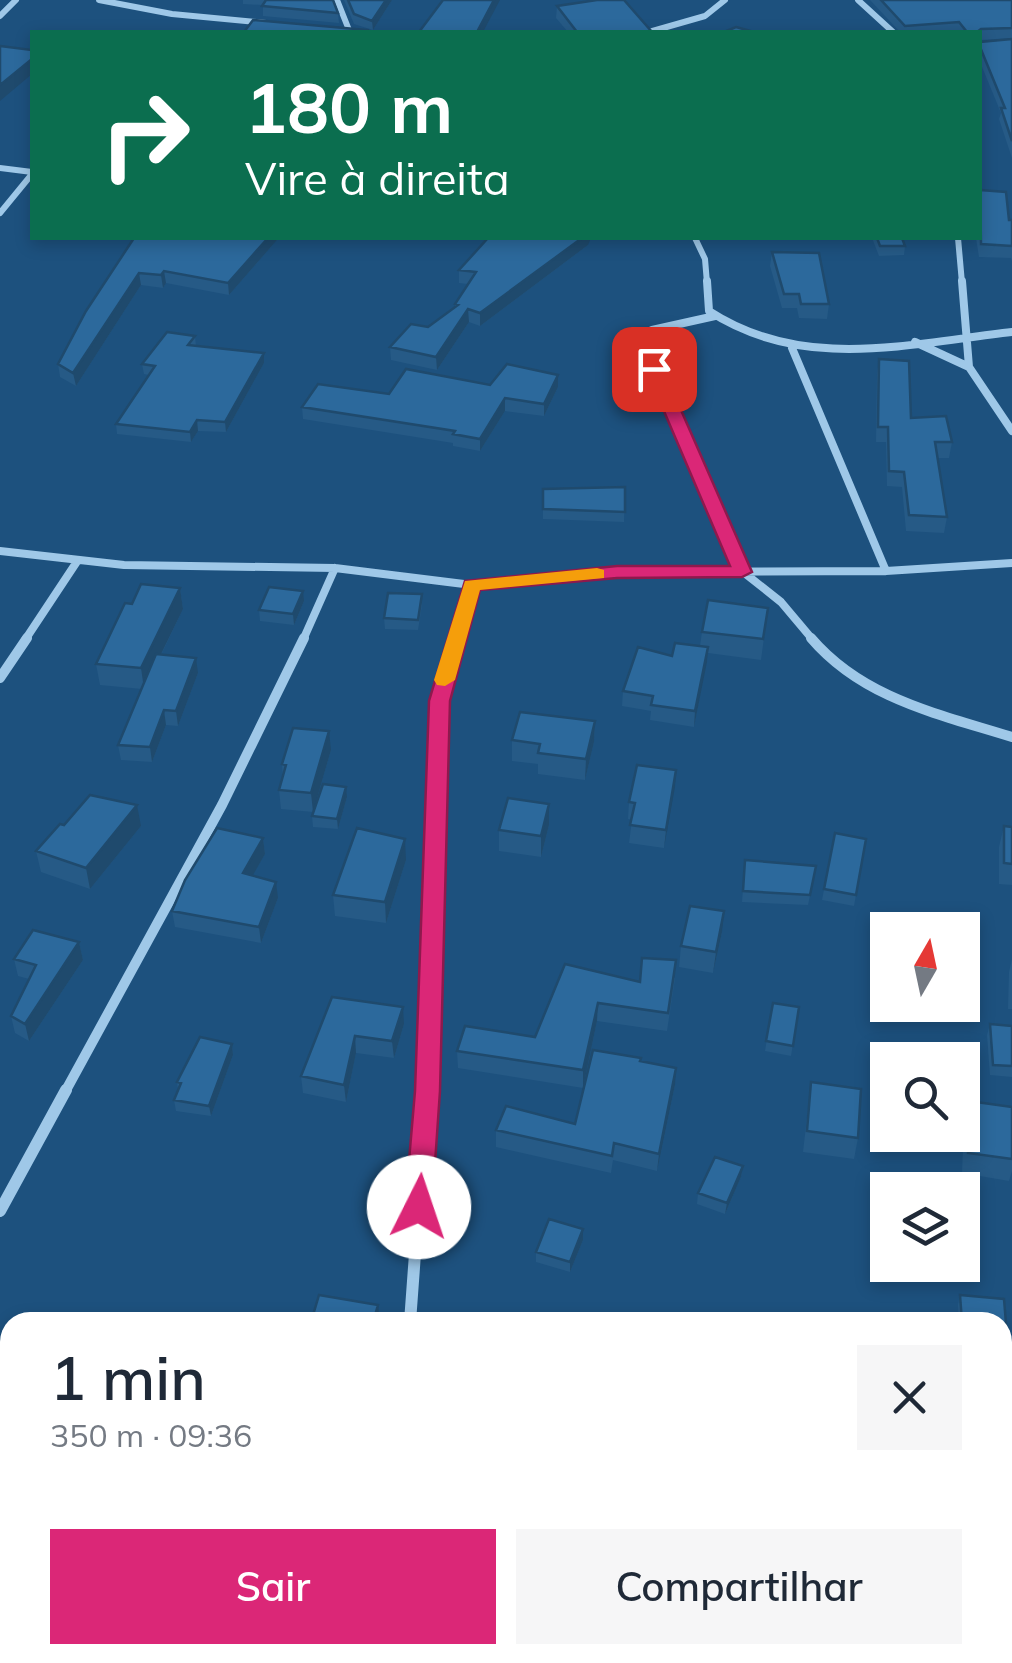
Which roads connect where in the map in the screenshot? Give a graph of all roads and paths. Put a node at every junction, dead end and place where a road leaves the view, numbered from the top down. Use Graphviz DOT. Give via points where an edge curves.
graph roads {
  1 [pos="16,0"];
  2 [pos="98,0"];
  3 [pos="336,0"];
  4 [pos="725,0"];
  5 [pos="858,0"];
  6 [pos="0,16"];
  7 [pos="268,23"];
  8 [pos="335,29"];
  9 [pos="349,30"];
  10 [pos="656,30"];
  11 [pos="891,30"];
  12 [pos="0,168"];
  13 [pos="30,173"];
  14 [pos="30,176"];
  15 [pos="0,213"];
  16 [pos="696,240"];
  17 [pos="958,240"];
  18 [pos="715,316"];
  19 [pos="1012,332"];
  20 [pos="968,336"];
  21 [pos="914,342"];
  22 [pos="792,348"];
  23 [pos="969,366"];
  24 [pos="1012,431"];
  25 [pos="0,551"];
  26 [pos="78,560"];
  27 [pos="1012,563"];
  28 [pos="334,568"];
  29 [pos="886,571"];
  30 [pos="742,572"];
  31 [pos="472,585"];
  32 [pos="0,678"];
  33 [pos="1012,737"];
  34 [pos="0,1211"];
  35 [pos="411,1312"];
  1 -- 6 [label="street"];
  2 -- 7 [label="street"];
  3 -- 9 [label="street"];
  4 -- 10 [label="street" via="705,16"];
  5 -- 11 [label="street"];
  8 -- 9 [label="street"];
  12 -- 13 [label="street"];
  14 -- 15 [label="street"];
  16 -- 18 [label="street"];
  17 -- 20 [label="street"];
  18 -- 22 [label="street" via="740,332"];
  18 -- 30 [label="street" via="652,330 645,346"];
  19 -- 20 [label="street"];
  20 -- 21 [label="street"];
  20 -- 23 [label="street"];
  21 -- 22 [label="street"];
  21 -- 23 [label="street"];
  22 -- 29 [label="street"];
  23 -- 24 [label="street"];
  25 -- 26 [label="street"];
  26 -- 28 [label="street"];
  26 -- 32 [label="street"];
  27 -- 29 [label="street"];
  28 -- 31 [label="street"];
  28 -- 34 [label="street" via="259,734"];
  29 -- 30 [label="street"];
  30 -- 31 [label="street" via="617,572"];
  30 -- 33 [label="street" via="781,602 853,679 906,704"];
  31 -- 35 [label="street" via="439,701 428,1091"];
}
